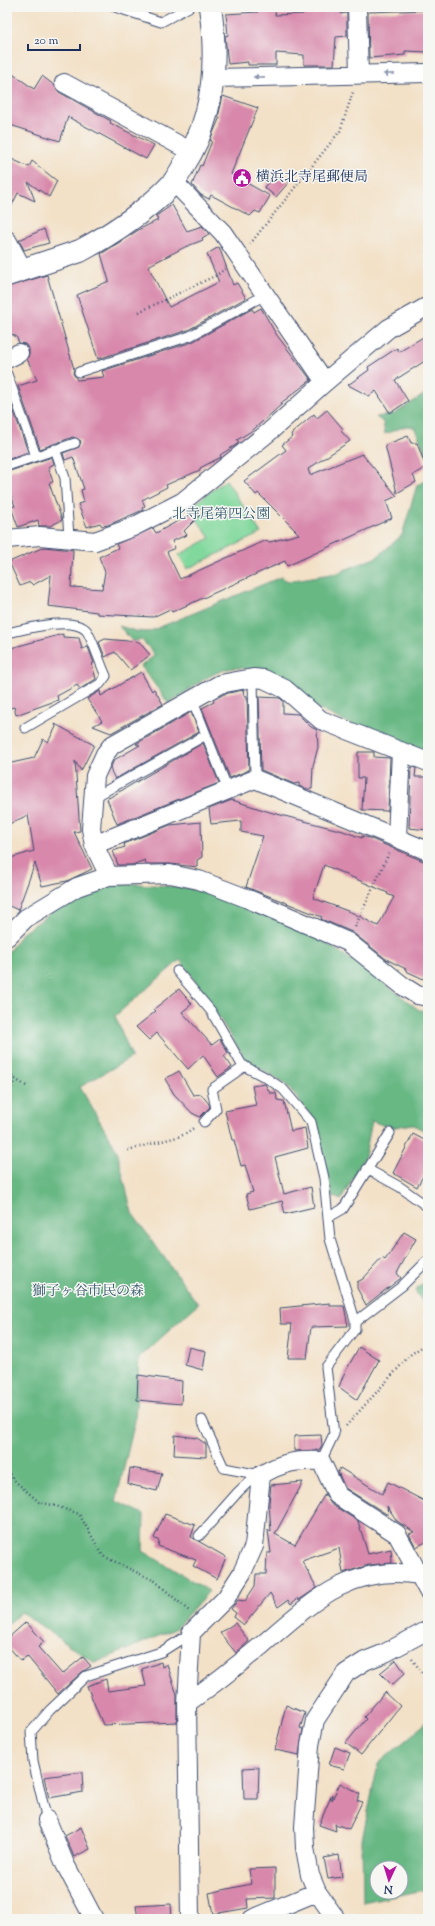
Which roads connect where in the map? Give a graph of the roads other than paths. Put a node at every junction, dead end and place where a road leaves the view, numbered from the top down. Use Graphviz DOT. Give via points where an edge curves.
graph roads {
  1 [pos="115,7"];
  2 [pos="189,7"];
  3 [pos="210,7"];
  4 [pos="357,7"];
  5 [pos="428,73"];
  6 [pos="359,74"];
  7 [pos="213,78"];
  8 [pos="64,83"];
  9 [pos="192,152"];
  10 [pos="174,182"];
  11 [pos="7,240"];
  12 [pos="15,272"];
  13 [pos="265,295"];
  14 [pos="428,306"];
  15 [pos="79,372"];
  16 [pos="7,374"];
  17 [pos="324,382"];
  18 [pos="75,443"];
  19 [pos="55,449"];
  20 [pos="36,456"];
  21 [pos="7,466"];
  22 [pos="69,537"];
  23 [pos="7,539"];
  24 [pos="7,633"];
  25 [pos="253,678"];
  26 [pos="192,699"];
  27 [pos="24,728"];
  28 [pos="206,735"];
  29 [pos="401,751"];
  30 [pos="428,762"];
  31 [pos="256,779"];
  32 [pos="228,790"];
  33 [pos="93,798"];
  34 [pos="397,836"];
  35 [pos="94,845"];
  36 [pos="428,851"];
  37 [pos="109,876"];
  38 [pos="7,937"];
  39 [pos="178,971"];
  40 [pos="428,997"];
  41 [pos="245,1066"];
  42 [pos="204,1122"];
  43 [pos="390,1133"];
  44 [pos="367,1169"];
  45 [pos="428,1207"];
  46 [pos="329,1217"];
  47 [pos="428,1260"];
  48 [pos="355,1322"];
  49 [pos="202,1420"];
  50 [pos="321,1461"];
  51 [pos="259,1474"];
  52 [pos="200,1536"];
  53 [pos="419,1575"];
  54 [pos="428,1591"];
  55 [pos="195,1629"];
  56 [pos="428,1630"];
  57 [pos="187,1703"];
  58 [pos="47,1820"];
  59 [pos="317,1892"];
  60 [pos="94,1919"];
  61 [pos="190,1919"];
  62 [pos="252,1919"];
  63 [pos="336,1919"];
  1 -- 2 [label="lane" via="161,22"];
  3 -- 7 [label="main road" via="214,38"];
  4 -- 6 [label="street"];
  5 -- 6 [label="street, one-way"];
  6 -- 7 [label="street, one-way"];
  7 -- 9 [label="main road" via="207,112"];
  8 -- 9 [label="street"];
  9 -- 10 [label="main road"];
  10 -- 12 [label="main road" via="150,205 91,245"];
  10 -- 13 [label="street" via="223,233"];
  11 -- 12 [label="street"];
  13 -- 15 [label="lane" via="190,336"];
  13 -- 17 [label="street"];
  14 -- 17 [label="street" via="389,328"];
  16 -- 20 [label="lane"];
  17 -- 22 [label="street" via="269,432 182,502 95,540"];
  18 -- 19 [label="lane"];
  19 -- 20 [label="lane"];
  19 -- 22 [label="lane" via="65,478"];
  20 -- 21 [label="lane"];
  22 -- 23 [label="street"];
  24 -- 27 [label="lane" via="48,624 76,625 86,631 106,676 100,684"];
  25 -- 26 [label="street" via="220,684"];
  25 -- 29 [label="street" via="264,679 285,689 321,720"];
  25 -- 31 [label="lane"];
  26 -- 28 [label="lane"];
  26 -- 33 [label="street" via="112,745 95,776"];
  28 -- 32 [label="lane"];
  28 -- 33 [label="lane"];
  29 -- 30 [label="street"];
  29 -- 34 [label="street"];
  31 -- 32 [label="street"];
  31 -- 34 [label="street"];
  32 -- 35 [label="street"];
  33 -- 35 [label="street" via="91,828"];
  34 -- 36 [label="street"];
  35 -- 37 [label="street"];
  37 -- 38 [label="street" via="77,887 26,918"];
  37 -- 40 [label="street" via="170,874 199,880 348,942 403,986 417,995"];
  39 -- 41 [label="lane" via="211,1011 242,1065"];
  41 -- 42 [label="lane" via="212,1089 216,1109"];
  41 -- 46 [label="lane" via="283,1089 311,1122 324,1178"];
  43 -- 44 [label="lane"];
  44 -- 45 [label="lane"];
  44 -- 46 [label="lane" via="343,1209"];
  46 -- 48 [label="lane" via="330,1239"];
  47 -- 48 [label="lane" via="402,1286"];
  48 -- 50 [label="lane" via="355,1329 326,1367 334,1434"];
  49 -- 51 [label="lane" via="224,1468"];
  50 -- 51 [label="street" via="298,1460 278,1465"];
  50 -- 53 [label="street" via="336,1495 396,1534"];
  51 -- 52 [label="lane" via="238,1492"];
  51 -- 55 [label="street" via="254,1546 242,1573 226,1598"];
  53 -- 54 [label="street"];
  53 -- 57 [label="street" via="401,1572 375,1574 342,1584 315,1599 220,1680"];
  55 -- 57 [label="street"];
  55 -- 58 [label="lane" via="161,1652 86,1676 31,1732 33,1761"];
  56 -- 59 [label="street" via="346,1673 315,1720 310,1745 304,1827 310,1875"];
  57 -- 61 [label="street"];
  58 -- 60 [label="street" via="65,1864"];
  59 -- 62 [label="street"];
  59 -- 63 [label="street"];
}
